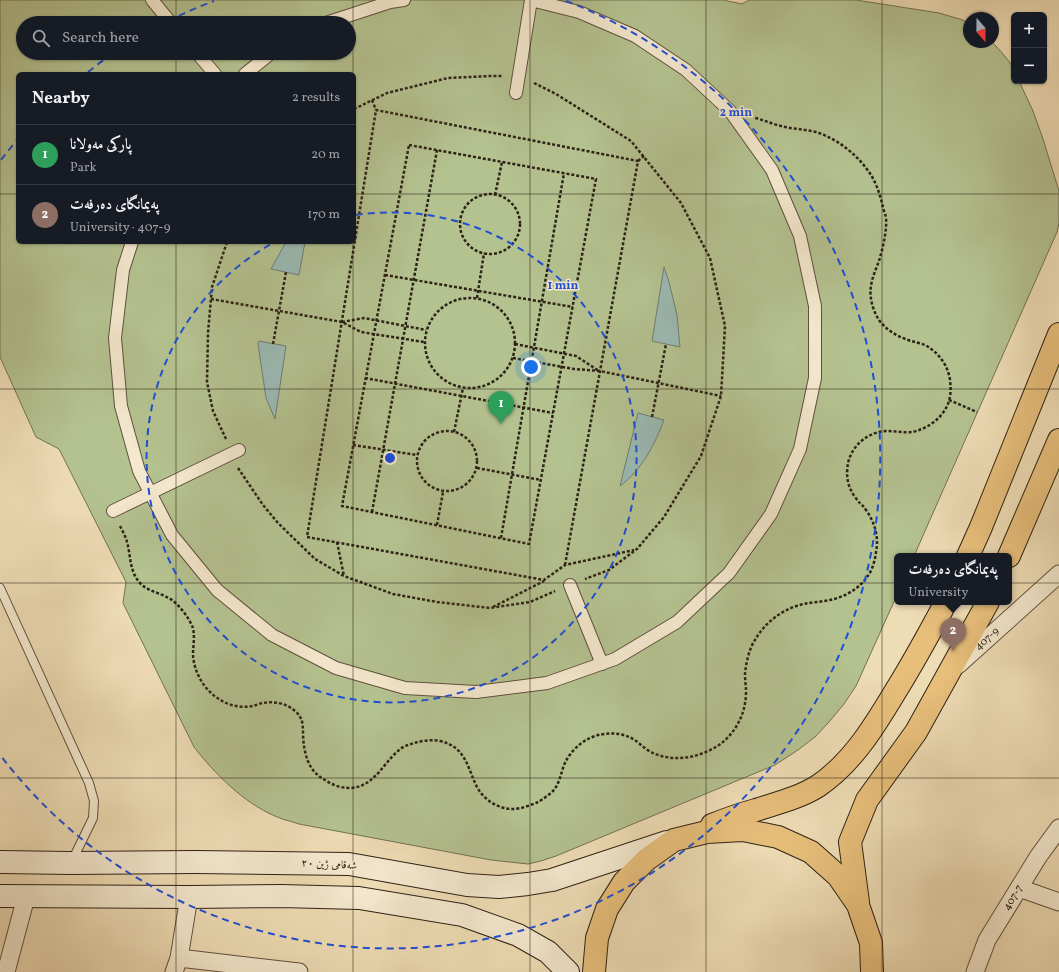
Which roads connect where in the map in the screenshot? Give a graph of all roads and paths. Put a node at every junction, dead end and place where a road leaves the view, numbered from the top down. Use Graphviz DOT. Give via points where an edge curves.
graph roads {
  1 [pos="152,0"];
  2 [pos="404,0"];
  3 [pos="531,0"];
  4 [pos="166,16"];
  5 [pos="347,16"];
  6 [pos="203,60"];
  7 [pos="262,60"];
  8 [pos="213,72"];
  9 [pos="247,72"];
  10 [pos="518,78"];
  11 [pos="516,93"];
  12 [pos="372,100"];
  13 [pos="356,108"];
  14 [pos="376,110"];
  15 [pos="730,111"];
  16 [pos="437,150"];
  17 [pos="644,156"];
  18 [pos="502,162"];
  19 [pos="638,162"];
  20 [pos="564,173"];
  21 [pos="495,195"];
  22 [pos="356,235"];
  23 [pos="131,244"];
  24 [pos="226,244"];
  25 [pos="355,244"];
  26 [pos="484,253"];
  27 [pos="286,272"];
  28 [pos="385,275"];
  29 [pos="414,280"];
  30 [pos="478,291"];
  31 [pos="477,298"];
  32 [pos="211,299"];
  33 [pos="542,302"];
  34 [pos="572,307"];
  35 [pos="279,311"];
  36 [pos="376,321"];
  37 [pos="342,322"];
  38 [pos="405,326"];
  39 [pos="426,330"];
  40 [pos="374,334"];
  41 [pos="1059,334"];
  42 [pos="403,339"];
  43 [pos="424,342"];
  44 [pos="273,344"];
  45 [pos="515,344"];
  46 [pos="666,344"];
  47 [pos="534,348"];
  48 [pos="564,354"];
  49 [pos="513,358"];
  50 [pos="532,361"];
  51 [pos="562,367"];
  52 [pos="600,371"];
  53 [pos="365,378"];
  54 [pos="658,383"];
  55 [pos="395,384"];
  56 [pos="463,388"];
  57 [pos="461,396"];
  58 [pos="721,396"];
  59 [pos="949,400"];
  60 [pos="524,407"];
  61 [pos="977,412"];
  62 [pos="553,413"];
  63 [pos="652,416"];
  64 [pos="454,432"];
  65 [pos="1059,440"];
  66 [pos="353,445"];
  67 [pos="383,450"];
  68 [pos="235,452"];
  69 [pos="417,456"];
  70 [pos="477,468"];
  71 [pos="512,474"];
  72 [pos="541,480"];
  73 [pos="443,492"];
  74 [pos="150,493"];
  75 [pos="114,511"];
  76 [pos="372,512"];
  77 [pos="437,525"];
  78 [pos="501,538"];
  79 [pos="337,542"];
  80 [pos="637,549"];
  81 [pos="969,553"];
  82 [pos="1009,553"];
  83 [pos="565,565"];
  84 [pos="609,570"];
  85 [pos="1059,574"];
  86 [pos="344,576"];
  87 [pos="544,580"];
  88 [pos="570,585"];
  89 [pos="0,588"];
  90 [pos="530,602"];
  91 [pos="944,605"];
  92 [pos="986,605"];
  93 [pos="490,608"];
  94 [pos="602,664"];
  95 [pos="950,672"];
  96 [pos="1059,828"];
  97 [pos="674,840"];
  98 [pos="0,862"];
  99 [pos="70,863"];
  100 [pos="1019,888"];
  101 [pos="0,896"];
  102 [pos="26,897"];
  103 [pos="189,897"];
  104 [pos="1059,902"];
  105 [pos="858,905"];
  106 [pos="177,965"];
  107 [pos="6,972"];
  108 [pos="299,972"];
  109 [pos="568,972"];
  110 [pos="594,972"];
  111 [pos="872,972"];
  112 [pos="975,972"];
  1 -- 4 [label="street"];
  2 -- 5 [label="street"];
  3 -- 10 [label="street"];
  3 -- 15 [label="street" via="579,12 635,36 686,70"];
  6 -- 8 [label="street"];
  7 -- 9 [label="street"];
  10 -- 11 [label="street"];
  10 -- 12 [label="path" via="448,78 387,93"];
  10 -- 17 [label="path" via="556,94 631,141"];
  12 -- 13 [label="path"];
  12 -- 14 [label="path"];
  14 -- 19 [label="path"];
  14 -- 22 [label="path"];
  15 -- 59 [label="path" via="781,126 819,133 847,149 872,176 886,218 884,243 871,286 871,302 879,320 890,332 928,346 940,356 948,371 951,386"];
  15 -- 94 [label="street" via="772,170 800,236 815,306 815,378 800,448 771,514 730,573 677,622"];
  16 -- 18 [label="path"];
  16 -- 28 [label="path" via="409,145"];
  16 -- 29 [label="path"];
  17 -- 19 [label="path"];
  17 -- 58 [label="path" via="681,203 710,258 725,326"];
  18 -- 20 [label="path"];
  18 -- 21 [label="path"];
  19 -- 52 [label="path"];
  20 -- 33 [label="path"];
  20 -- 34 [label="path" via="596,179"];
  21 -- 26 [label="path" via="477,197 463,210 460,219 460,230 464,239 470,247"];
  21 -- 26 [label="path" via="512,204 517,211 520,230 509,248 500,253"];
  23 -- 74 [label="street" via="123,270 115,338 121,406 139,471"];
  24 -- 32 [label="path" via="212,287"];
  25 -- 37 [label="path"];
  26 -- 30 [label="path"];
  27 -- 35 [label="path"];
  28 -- 29 [label="path"];
  28 -- 36 [label="path"];
  29 -- 30 [label="path"];
  29 -- 38 [label="path"];
  30 -- 31 [label="path"];
  30 -- 33 [label="path"];
  31 -- 39 [label="path" via="462,298 448,303 436,312"];
  31 -- 45 [label="path" via="491,302 503,311 511,323"];
  32 -- 35 [label="path"];
  32 -- 68 [label="path" via="207,382 213,411"];
  33 -- 34 [label="path"];
  33 -- 47 [label="path"];
  34 -- 48 [label="path"];
  35 -- 37 [label="path"];
  35 -- 44 [label="path"];
  36 -- 37 [label="path" via="364,318"];
  36 -- 38 [label="path"];
  36 -- 40 [label="path"];
  37 -- 40 [label="path" via="361,332"];
  37 -- 79 [label="path" via="307,537"];
  38 -- 39 [label="path"];
  38 -- 42 [label="path"];
  39 -- 43 [label="path"];
  40 -- 42 [label="path"];
  40 -- 53 [label="path"];
  41 -- 81 [label="main road"];
  42 -- 43 [label="path"];
  42 -- 55 [label="path"];
  43 -- 56 [label="path" via="425,354 431,368 442,379"];
  45 -- 47 [label="path"];
  45 -- 49 [label="path"];
  46 -- 54 [label="path"];
  47 -- 48 [label="path"];
  47 -- 50 [label="path"];
  48 -- 51 [label="path"];
  48 -- 52 [label="path" via="576,356"];
  49 -- 50 [label="path"];
  49 -- 56 [label="path" via="500,378 486,386"];
  50 -- 51 [label="path"];
  50 -- 60 [label="path"];
  51 -- 52 [label="path"];
  51 -- 62 [label="path"];
  52 -- 54 [label="path"];
  52 -- 83 [label="path"];
  53 -- 55 [label="path"];
  53 -- 66 [label="path"];
  54 -- 58 [label="path"];
  54 -- 63 [label="path"];
  55 -- 57 [label="path"];
  55 -- 67 [label="path"];
  56 -- 57 [label="path"];
  57 -- 60 [label="path"];
  57 -- 64 [label="path"];
  58 -- 80 [label="path" via="701,456 664,517"];
  59 -- 61 [label="path"];
  59 -- 75 [label="path" via="946,410 925,428 911,432 879,431 860,442 851,453 847,468 848,485 866,509 877,535 873,566 867,578 841,597 791,607 765,625 754,641 748,659 744,710 731,734 720,744 701,754 686,758 668,758 650,751 629,737 614,734 587,739 567,759 552,792 542,800 512,810 497,806 487,799 478,790 464,757 453,745 437,740 421,741 403,747 365,784 350,788 332,785 316,775 306,758 300,716 290,707 277,702 251,707 235,706 220,700 209,691 198,676 193,658 193,628 184,613 170,599 142,585 135,576 127,540"];
  60 -- 62 [label="path"];
  60 -- 71 [label="path"];
  62 -- 72 [label="path"];
  64 -- 69 [label="path" via="435,433 426,438"];
  64 -- 70 [label="path" via="472,443 476,452"];
  65 -- 82 [label="main road"];
  66 -- 67 [label="path"];
  66 -- 76 [label="path" via="342,506"];
  67 -- 69 [label="path"];
  67 -- 76 [label="path"];
  68 -- 74 [label="street"];
  68 -- 86 [label="path" via="239,468 278,523 315,559"];
  69 -- 73 [label="path" via="419,475 433,489"];
  70 -- 71 [label="path"];
  70 -- 73 [label="path" via="470,481 462,488 453,492"];
  71 -- 72 [label="path"];
  71 -- 78 [label="path"];
  72 -- 78 [label="path" via="529,544"];
  73 -- 77 [label="path"];
  74 -- 75 [label="street"];
  74 -- 94 [label="street" via="172,535 217,590 272,635 336,668 405,688 476,692 547,683"];
  76 -- 77 [label="path"];
  77 -- 78 [label="path"];
  79 -- 86 [label="path"];
  79 -- 87 [label="path"];
  80 -- 83 [label="path"];
  80 -- 84 [label="path"];
  83 -- 87 [label="path"];
  85 -- 95 [label="street, 407-9"];
  86 -- 93 [label="path" via="394,594"];
  87 -- 93 [label="path"];
  88 -- 94 [label="street"];
  89 -- 99 [label="lane" via="89,783 94,801 93,818"];
  90 -- 93 [label="path"];
  91 -- 97 [label="main road" via="884,711 859,748 837,770 818,786 794,799 724,820"];
  92 -- 95 [label="main road"];
  95 -- 105 [label="main road" via="916,732 867,800 850,842"];
  96 -- 100 [label="street, 407-7"];
  97 -- 99 [label="main road, شەقامی ژین ٢٠" via="552,880 499,887 467,886 349,864"];
  97 -- 105 [label="main road" via="707,832 743,830 778,837 816,857 838,876"];
  97 -- 110 [label="main road" via="646,860 624,882 607,909 597,938"];
  98 -- 99 [label="main road, شەقامی ژین ٢٠"];
  100 -- 104 [label="street"];
  100 -- 112 [label="street, 407-7" via="987,940"];
  101 -- 102 [label="main road"];
  102 -- 103 [label="main road"];
  102 -- 107 [label="street"];
  103 -- 106 [label="street"];
  103 -- 109 [label="main road" via="359,898 462,915 518,934 548,952"];
  105 -- 111 [label="main road" via="871,943"];
  106 -- 108 [label="street"];
}
